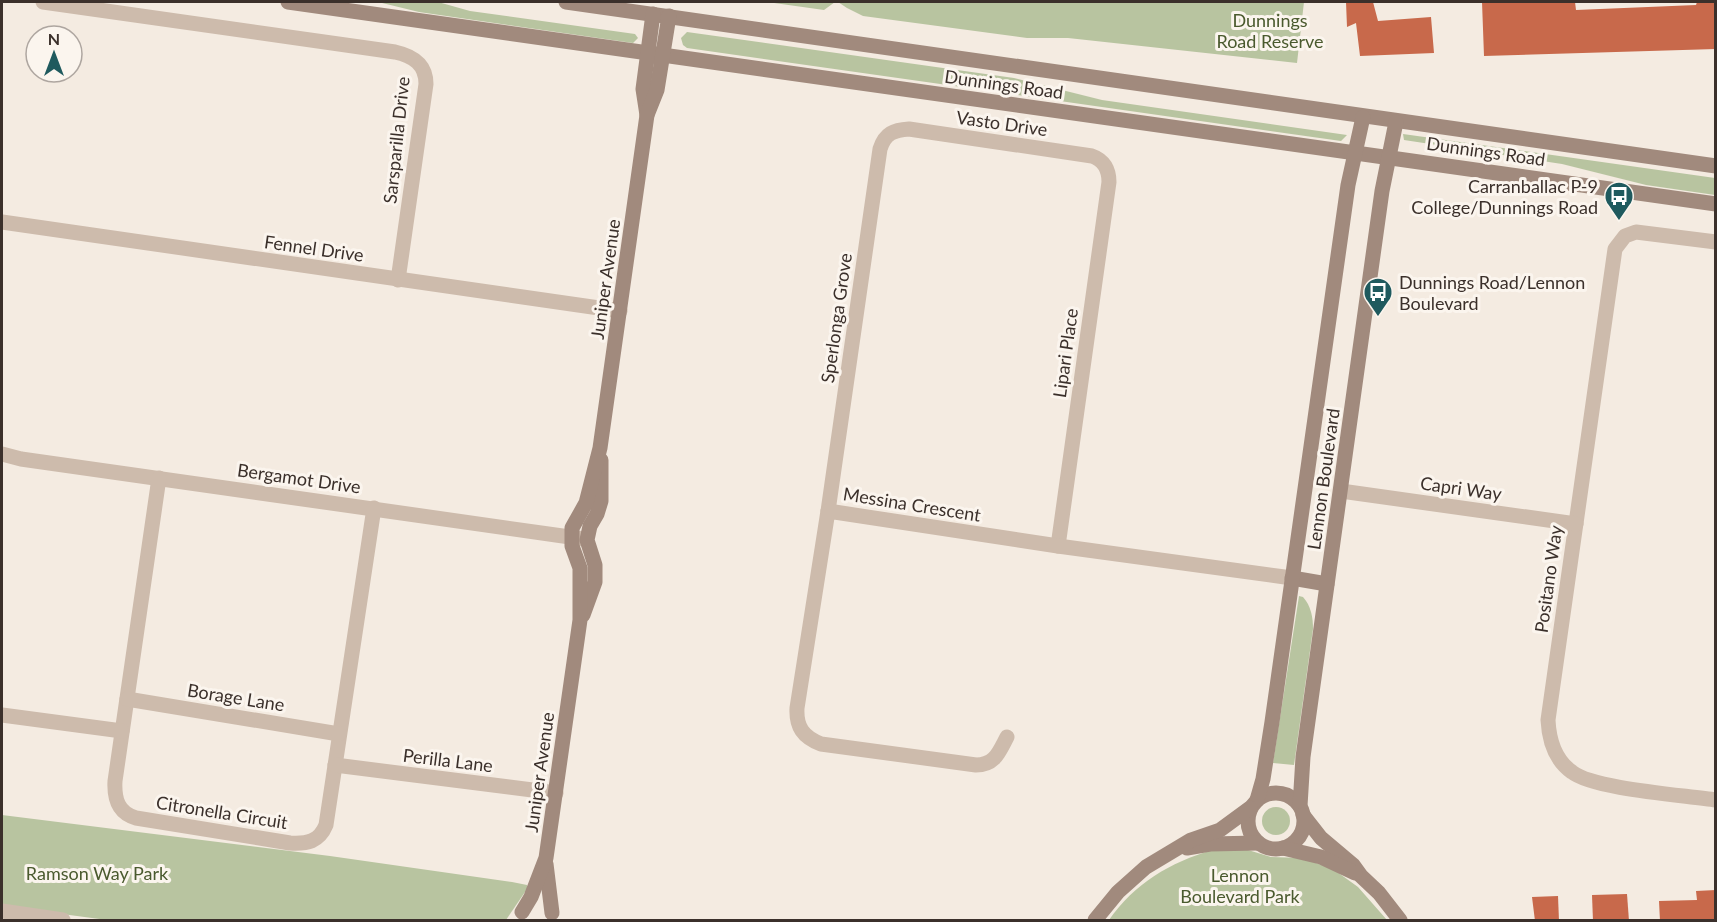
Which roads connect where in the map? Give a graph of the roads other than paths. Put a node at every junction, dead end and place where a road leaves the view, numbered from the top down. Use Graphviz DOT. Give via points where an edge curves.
graph roads {
  1 [pos="44,2"];
  2 [pos="288,2"];
  3 [pos="566,2"];
  4 [pos="653,14"];
  5 [pos="669,16"];
  6 [pos="647,52"];
  7 [pos="663,55"];
  8 [pos="647,115"];
  9 [pos="1364,117"];
  10 [pos="1396,122"];
  11 [pos="889,134"];
  12 [pos="1355,153"];
  13 [pos="1389,157"];
  14 [pos="1106,166"];
  15 [pos="1716,166"];
  16 [pos="1716,204"];
  17 [pos="2,222"];
  18 [pos="1716,242"];
  19 [pos="398,280"];
  20 [pos="620,311"];
  21 [pos="600,448"];
  22 [pos="2,454"];
  23 [pos="21,459"];
  24 [pos="2,462"];
  25 [pos="159,478"];
  26 [pos="1341,491"];
  27 [pos="374,508"];
  28 [pos="828,511"];
  29 [pos="1576,524"];
  30 [pos="571,537"];
  31 [pos="587,540"];
  32 [pos="1058,546"];
  33 [pos="1292,578"];
  34 [pos="1327,584"];
  35 [pos="580,620"];
  36 [pos="127,699"];
  37 [pos="2,715"];
  38 [pos="122,731"];
  39 [pos="339,734"];
  40 [pos="1007,737"];
  41 [pos="335,765"];
  42 [pos="556,794"];
  43 [pos="1716,800"];
  44 [pos="1253,804"];
  45 [pos="1302,811"];
  46 [pos="1258,843"];
  47 [pos="1283,848"];
  48 [pos="1172,852"];
  49 [pos="546,858"];
  50 [pos="1360,876"];
  51 [pos="2,912"];
  52 [pos="518,916"];
  53 [pos="556,918"];
  54 [pos="63,921"];
  55 [pos="1095,921"];
  56 [pos="1400,921"];
  1 -- 19 [label="street, Sarsparilla Drive" via="395,52 416,60 426,84"];
  2 -- 6 [label="street, Dunnings Road"];
  3 -- 4 [label="street, Dunnings Road"];
  4 -- 5 [label="street, Dunnings Road"];
  4 -- 6 [label="street, Juniper Avenue"];
  5 -- 7 [label="street, Juniper Avenue"];
  5 -- 9 [label="street, Dunnings Road"];
  6 -- 7 [label="street, Dunnings Road"];
  6 -- 8 [label="street, Juniper Avenue" via="643,89"];
  7 -- 8 [label="street, Juniper Avenue" via="657,90"];
  7 -- 12 [label="street, Dunnings Road"];
  8 -- 20 [label="street, Juniper Avenue"];
  9 -- 10 [label="street, Dunnings Road"];
  9 -- 12 [label="street, Lennon Boulevard"];
  10 -- 13 [label="street, Lennon Boulevard"];
  10 -- 15 [label="street, Dunnings Road"];
  11 -- 14 [label="street, Vasto Drive" via="909,129 1092,156"];
  11 -- 28 [label="street, Sperlonga Grove" via="880,148"];
  12 -- 13 [label="street, Dunnings Road"];
  12 -- 33 [label="street, Lennon Boulevard"];
  13 -- 16 [label="street, Dunnings Road"];
  13 -- 26 [label="street, Lennon Boulevard"];
  14 -- 32 [label="street, Lipari Place" via="1109,182"];
  17 -- 19 [label="street, Fennel Drive"];
  18 -- 29 [label="street, Positano Way" via="1630,233 1620,241 1613,255"];
  19 -- 20 [label="street, Fennel Drive"];
  20 -- 21 [label="street, Juniper Avenue"];
  21 -- 30 [label="street, Juniper Avenue" via="584,508 574,522"];
  21 -- 31 [label="street, Juniper Avenue" via="601,501"];
  22 -- 23 [label="street, Bergamot Drive"];
  23 -- 24 [label="street, Bergamot Drive"];
  23 -- 25 [label="street, Bergamot Drive"];
  25 -- 27 [label="street, Bergamot Drive"];
  25 -- 36 [label="street, Citronella Circuit"];
  26 -- 29 [label="street, Capri Way"];
  26 -- 34 [label="street, Lennon Boulevard"];
  27 -- 30 [label="street, Bergamot Drive"];
  27 -- 39 [label="street, Citronella Circuit"];
  28 -- 32 [label="street, Messina Crescent"];
  28 -- 40 [label="street, Messina Crescent" via="797,708 798,726 803,734 821,744 976,765 994,760"];
  29 -- 43 [label="street, Positano Way" via="1549,705 1548,729 1553,747 1563,765 1591,781"];
  30 -- 31 [label="street, Bergamot Drive"];
  30 -- 35 [label="street, Juniper Avenue" via="580,568"];
  31 -- 35 [label="street, Juniper Avenue" via="595,582"];
  32 -- 33 [label="street, Messina Crescent"];
  33 -- 34 [label="street"];
  33 -- 44 [label="street, Lennon Boulevard" via="1263,779"];
  34 -- 45 [label="street, Lennon Boulevard" via="1301,769"];
  35 -- 42 [label="street, Juniper Avenue"];
  36 -- 38 [label="street, Citronella Circuit"];
  36 -- 39 [label="street, Borage Lane"];
  37 -- 38 [label="street"];
  38 -- 41 [label="street, Citronella Circuit" via="115,789 123,813 136,819 278,842 302,843 321,836 327,822"];
  39 -- 41 [label="street, Citronella Circuit"];
  41 -- 42 [label="street, Perilla Lane"];
  42 -- 49 [label="street, Juniper Avenue"];
  44 -- 45 [label="street" via="1270,793 1280,793 1289,796"];
  44 -- 46 [label="street" via="1248,827"];
  44 -- 48 [label="street" via="1220,830"];
  45 -- 47 [label="street" via="1304,825 1298,838"];
  45 -- 50 [label="street" via="1321,838"];
  46 -- 47 [label="street" via="1270,849"];
  46 -- 48 [label="street" via="1210,844"];
  47 -- 50 [label="street" via="1321,857"];
  48 -- 55 [label="street" via="1133,878"];
  49 -- 52 [label="street, Juniper Avenue" via="531,897"];
  49 -- 53 [label="street, Juniper Avenue"];
  50 -- 56 [label="street"];
  51 -- 54 [label="street"];
  52 -- 53 [label="street" via="537,907"];
}
